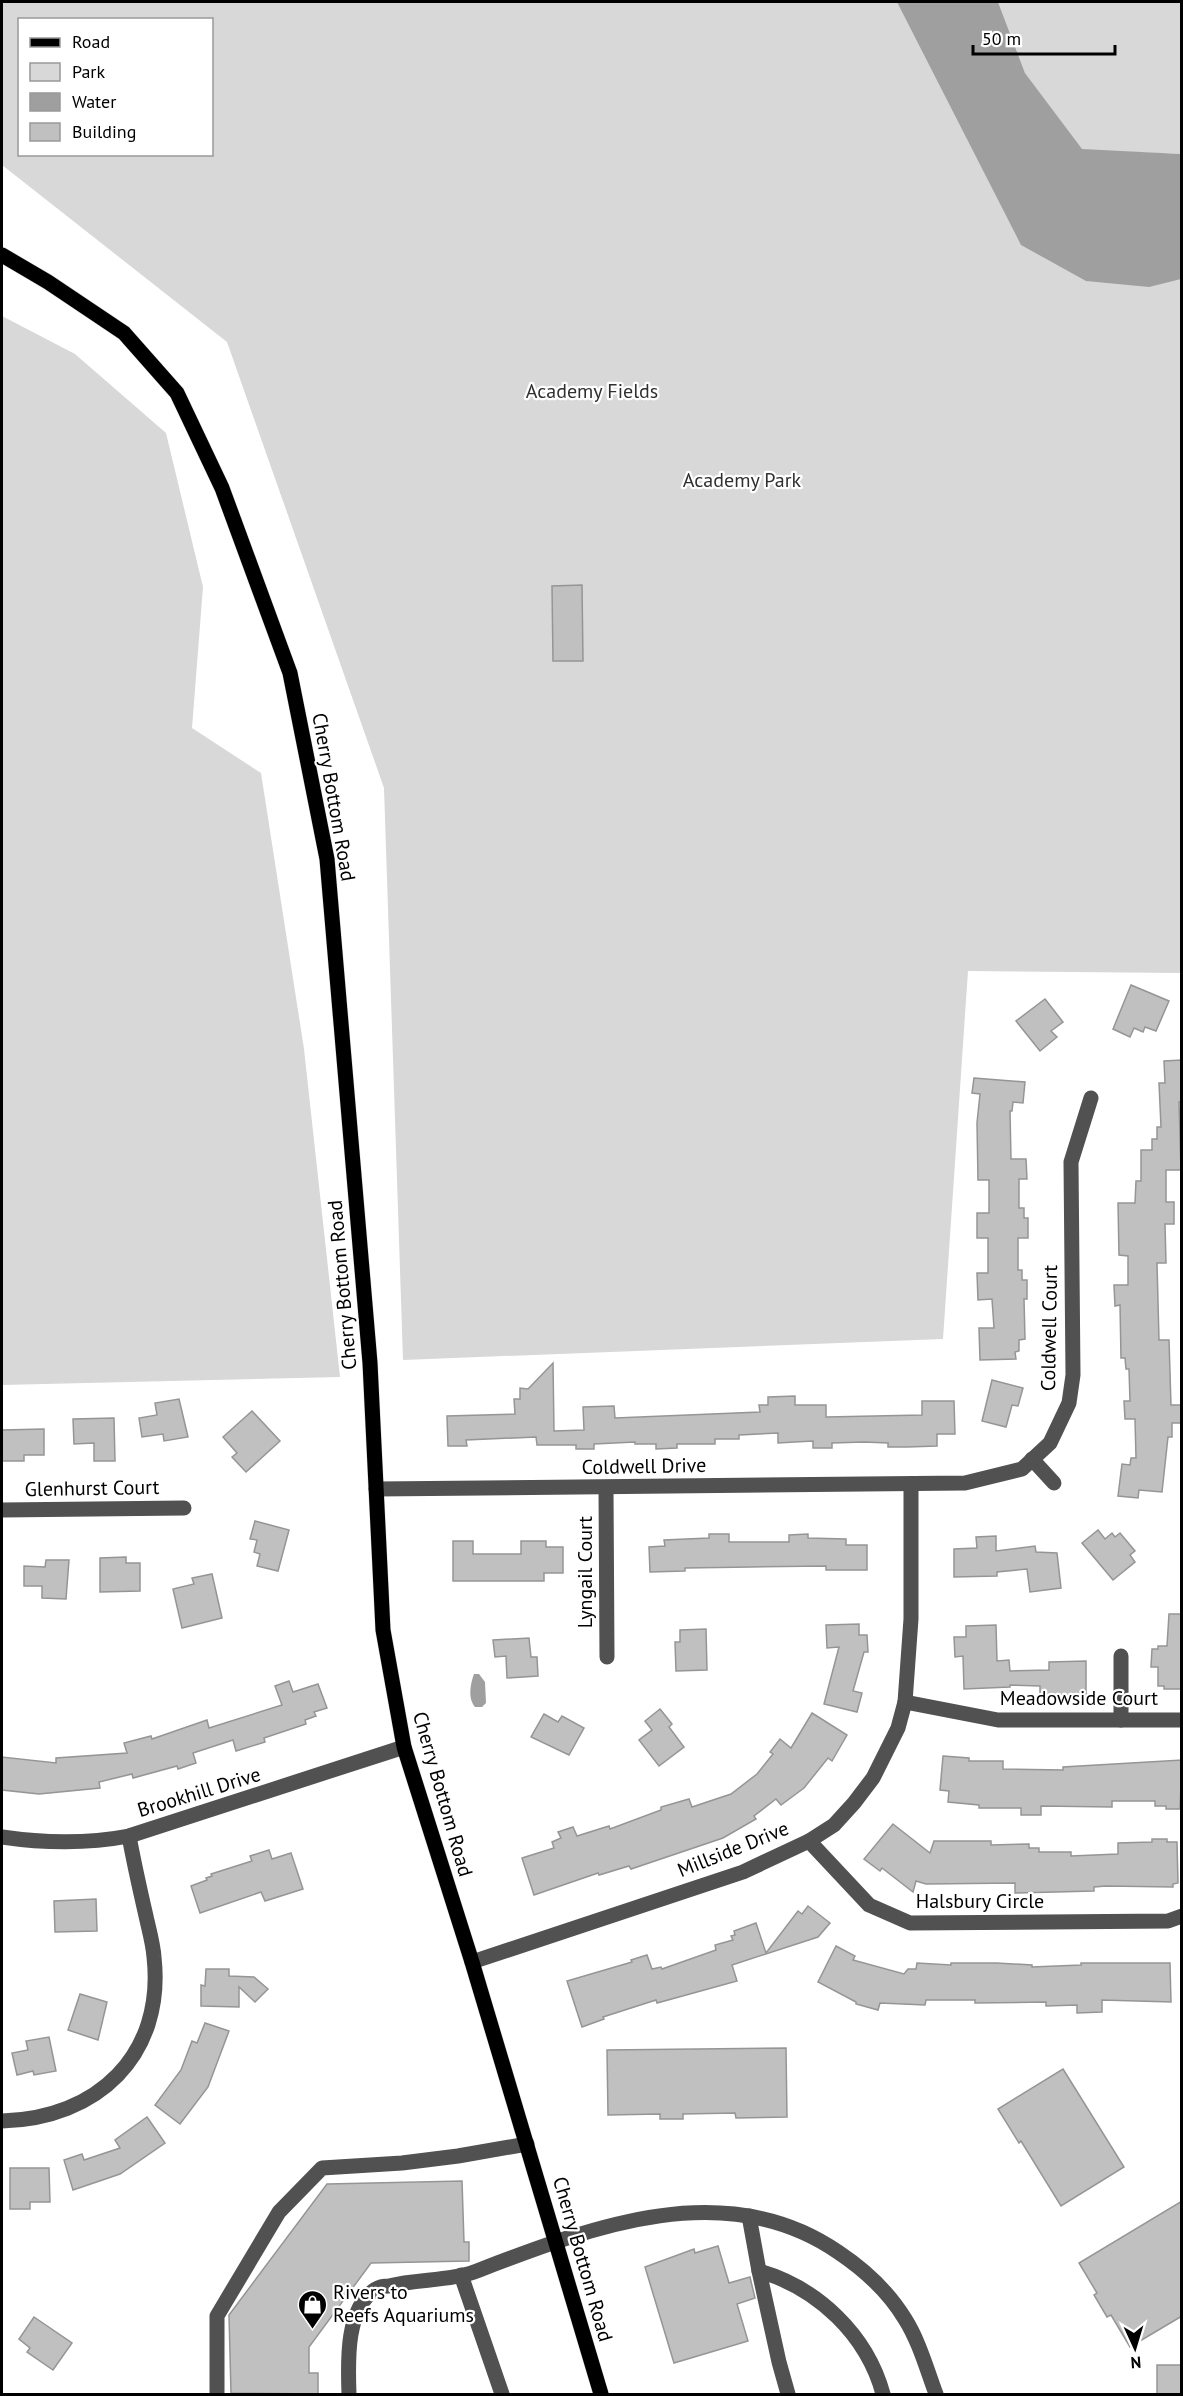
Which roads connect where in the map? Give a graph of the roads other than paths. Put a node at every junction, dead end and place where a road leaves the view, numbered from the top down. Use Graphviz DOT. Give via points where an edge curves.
graph roads {
  1 [pos="2,255"];
  2 [pos="1091,1098"];
  3 [pos="1032,1460"];
  4 [pos="1054,1483"];
  5 [pos="911,1484"];
  6 [pos="606,1488"];
  7 [pos="376,1489"];
  8 [pos="184,1508"];
  9 [pos="2,1510"];
  10 [pos="1121,1656"];
  11 [pos="607,1657"];
  12 [pos="905,1702"];
  13 [pos="1121,1720"];
  14 [pos="1182,1720"];
  15 [pos="404,1747"];
  16 [pos="129,1836"];
  17 [pos="2,1837"];
  18 [pos="809,1841"];
  19 [pos="1182,1916"];
  20 [pos="472,1962"];
  21 [pos="2,2121"];
  22 [pos="527,2144"];
  23 [pos="749,2216"];
  24 [pos="556,2241"];
  25 [pos="759,2271"];
  26 [pos="461,2275"];
  27 [pos="217,2394"];
  28 [pos="349,2394"];
  29 [pos="502,2394"];
  30 [pos="601,2394"];
  31 [pos="788,2394"];
  32 [pos="883,2394"];
  33 [pos="936,2394"];
  1 -- 7 [label="main road, Cherry Bottom Road" via="124,333 177,393 222,489 290,674 327,859 367,1328"];
  2 -- 3 [label="street, Coldwell Court" via="1071,1162 1073,1375 1069,1403 1050,1443"];
  3 -- 4 [label="street"];
  3 -- 5 [label="street, Coldwell Court" via="1022,1469 965,1483"];
  5 -- 6 [label="street, Coldwell Drive"];
  5 -- 12 [label="street, Millside Drive"];
  6 -- 7 [label="street, Coldwell Drive"];
  6 -- 11 [label="street, Lyngail Court"];
  7 -- 15 [label="main road, Cherry Bottom Road" via="383,1629"];
  8 -- 9 [label="street, Glenhurst Court"];
  10 -- 13 [label="street"];
  12 -- 13 [label="street, Meadowside Court" via="998,1720"];
  12 -- 18 [label="street, Millside Drive" via="898,1728 873,1778 834,1825"];
  13 -- 14 [label="street, Meadowside Court"];
  15 -- 16 [label="street, Brookhill Drive"];
  15 -- 20 [label="main road, Cherry Bottom Road"];
  16 -- 17 [label="street, Brookhill Drive" via="100,1841 26,1841"];
  16 -- 21 [label="street" via="154,1957 154,2006 141,2046 117,2076 69,2109 40,2118"];
  18 -- 19 [label="street, Halsbury Circle" via="869,1905 910,1923 1168,1921"];
  18 -- 20 [label="street, Millside Drive" via="743,1872"];
  20 -- 22 [label="main road, Cherry Bottom Road"];
  22 -- 24 [label="main road, Cherry Bottom Road"];
  22 -- 27 [label="street" via="402,2163 321,2168 279,2212 217,2316"];
  23 -- 24 [label="street" via="667,2213"];
  23 -- 25 [label="street"];
  23 -- 33 [label="street" via="771,2219 817,2237 861,2268 906,2321"];
  24 -- 26 [label="street"];
  24 -- 30 [label="main road, Cherry Bottom Road"];
  25 -- 31 [label="street"];
  25 -- 32 [label="street" via="781,2277 837,2315 860,2342 878,2373"];
  26 -- 28 [label="street" via="376,2289 360,2307 348,2347"];
  26 -- 29 [label="street"];
}
